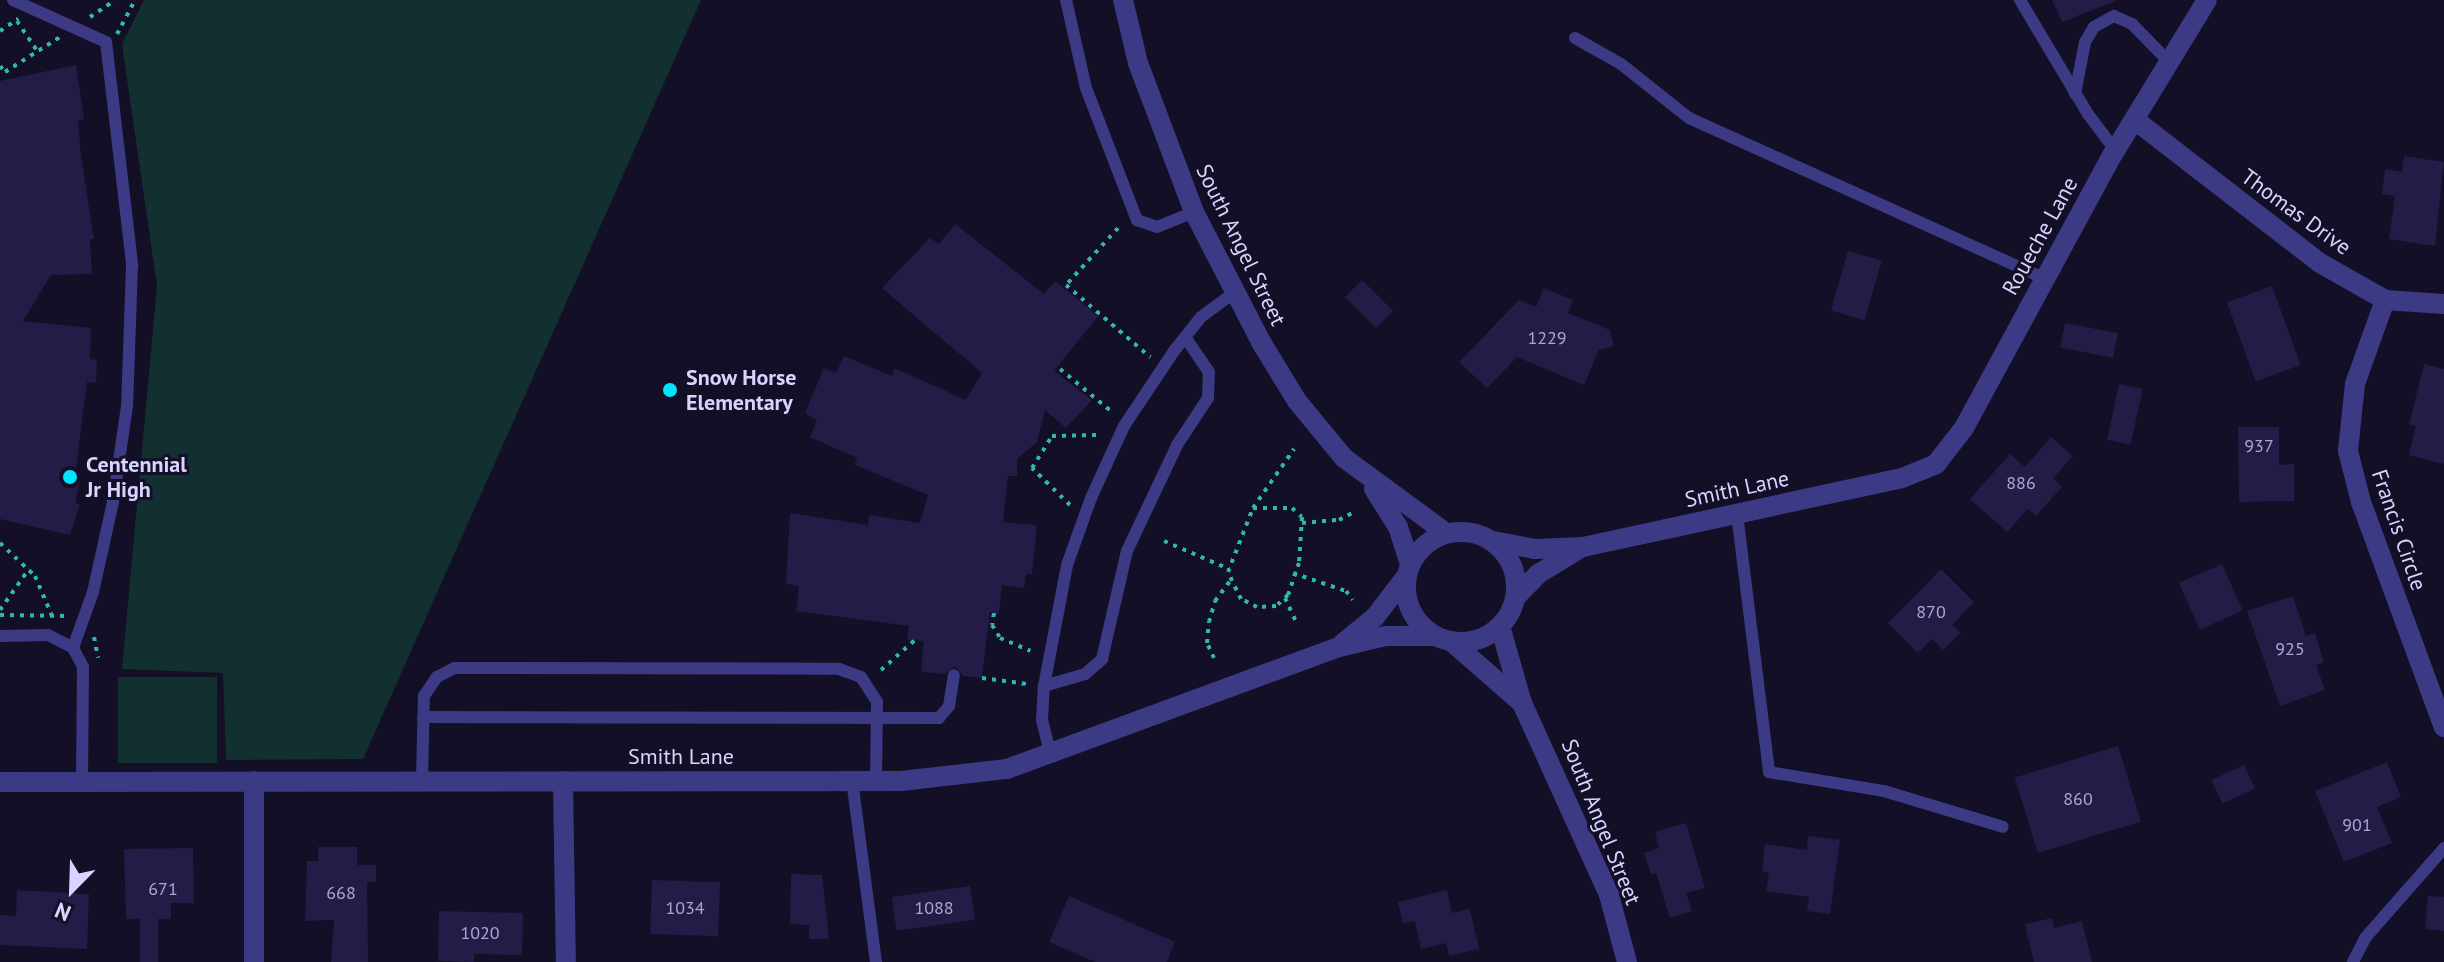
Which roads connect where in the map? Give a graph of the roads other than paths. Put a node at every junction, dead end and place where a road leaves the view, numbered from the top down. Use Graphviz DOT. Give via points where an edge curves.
graph roads {
  1 [pos="1066,0"];
  2 [pos="1123,0"];
  3 [pos="2020,0"];
  4 [pos="2207,0"];
  5 [pos="10,5"];
  6 [pos="1575,38"];
  7 [pos="2170,63"];
  8 [pos="2075,94"];
  9 [pos="2135,120"];
  10 [pos="2115,150"];
  11 [pos="1194,212"];
  12 [pos="2043,278"];
  13 [pos="1235,292"];
  14 [pos="2385,300"];
  15 [pos="2444,304"];
  16 [pos="1185,337"];
  17 [pos="1902,478"];
  18 [pos="1370,482"];
  19 [pos="1737,514"];
  20 [pos="1446,533"];
  21 [pos="1493,541"];
  22 [pos="1583,547"];
  23 [pos="1408,570"];
  24 [pos="1515,598"];
  25 [pos="1500,626"];
  26 [pos="0,636"];
  27 [pos="1443,639"];
  28 [pos="1339,647"];
  29 [pos="73,648"];
  30 [pos="954,675"];
  31 [pos="1044,686"];
  32 [pos="1522,703"];
  33 [pos="423,717"];
  34 [pos="876,719"];
  35 [pos="2444,727"];
  36 [pos="1050,752"];
  37 [pos="852,780"];
  38 [pos="82,781"];
  39 [pos="254,781"];
  40 [pos="422,781"];
  41 [pos="563,781"];
  42 [pos="876,781"];
  43 [pos="0,782"];
  44 [pos="2003,827"];
  45 [pos="2444,848"];
  46 [pos="254,962"];
  47 [pos="566,962"];
  48 [pos="876,962"];
  49 [pos="1627,962"];
  50 [pos="2353,962"];
  1 -- 11 [label="lane" via="1086,88 1137,220 1157,227"];
  2 -- 11 [label="street, South Angel Street" via="1138,63"];
  3 -- 8 [label="lane"];
  4 -- 7 [label="street, Roueche Lane"];
  5 -- 29 [label="lane" via="106,42 132,265 133,325 113,502 93,592"];
  6 -- 12 [label="lane" via="1621,64 1689,118"];
  7 -- 8 [label="lane" via="2132,24 2114,16 2094,27 2085,42"];
  7 -- 9 [label="street, Roueche Lane"];
  8 -- 10 [label="lane"];
  9 -- 10 [label="street, Roueche Lane"];
  9 -- 14 [label="street, Thomas Drive" via="2320,263"];
  10 -- 12 [label="street, Roueche Lane"];
  11 -- 13 [label="street, South Angel Street"];
  12 -- 17 [label="street, Roueche Lane" via="1964,428 1936,464"];
  13 -- 16 [label="lane"];
  13 -- 18 [label="street, South Angel Street" via="1297,401"];
  14 -- 15 [label="street, Thomas Drive"];
  14 -- 35 [label="street, Francis Circle" via="2355,384 2348,451 2361,502"];
  16 -- 31 [label="lane" via="1124,426 1091,498 1067,565"];
  16 -- 31 [label="lane" via="1209,372 1208,398 1177,445 1127,551 1102,659 1085,674"];
  17 -- 19 [label="street, Smith Lane"];
  18 -- 20 [label="street, South Angel Street"];
  18 -- 23 [label="street, South Angel Street" via="1398,527"];
  19 -- 22 [label="street, Smith Lane"];
  19 -- 44 [label="lane" via="1769,772 1884,791"];
  20 -- 21 [label="street" via="1462,531"];
  20 -- 23 [label="street" via="1431,539"];
  21 -- 22 [label="street, Smith Lane" via="1535,549"];
  21 -- 24 [label="street" via="1512,566"];
  22 -- 24 [label="street, Smith Lane" via="1538,574"];
  23 -- 27 [label="street" via="1410,609"];
  23 -- 28 [label="street, Smith Lane" via="1375,617"];
  24 -- 25 [label="street"];
  25 -- 27 [label="street" via="1470,642"];
  25 -- 32 [label="street, South Angel Street"];
  26 -- 29 [label="lane" via="48,635"];
  27 -- 28 [label="street, Smith Lane" via="1386,636"];
  27 -- 32 [label="street, South Angel Street"];
  28 -- 36 [label="street, Smith Lane"];
  29 -- 38 [label="lane" via="83,667"];
  30 -- 34 [label="lane" via="949,706 939,718"];
  31 -- 36 [label="lane" via="1042,721"];
  32 -- 49 [label="street, South Angel Street" via="1609,895"];
  33 -- 34 [label="lane"];
  33 -- 34 [label="lane" via="424,696 437,677 455,668 839,669 861,677 877,702"];
  33 -- 40 [label="lane"];
  34 -- 42 [label="lane"];
  36 -- 42 [label="street, Smith Lane" via="1007,769"];
  37 -- 41 [label="street, Smith Lane"];
  37 -- 42 [label="street, Smith Lane"];
  37 -- 48 [label="lane"];
  38 -- 39 [label="street, Smith Lane"];
  38 -- 43 [label="street, Smith Lane"];
  39 -- 40 [label="street, Smith Lane"];
  39 -- 46 [label="street"];
  40 -- 41 [label="street, Smith Lane"];
  41 -- 47 [label="street"];
  45 -- 50 [label="lane" via="2365,938"];
}
